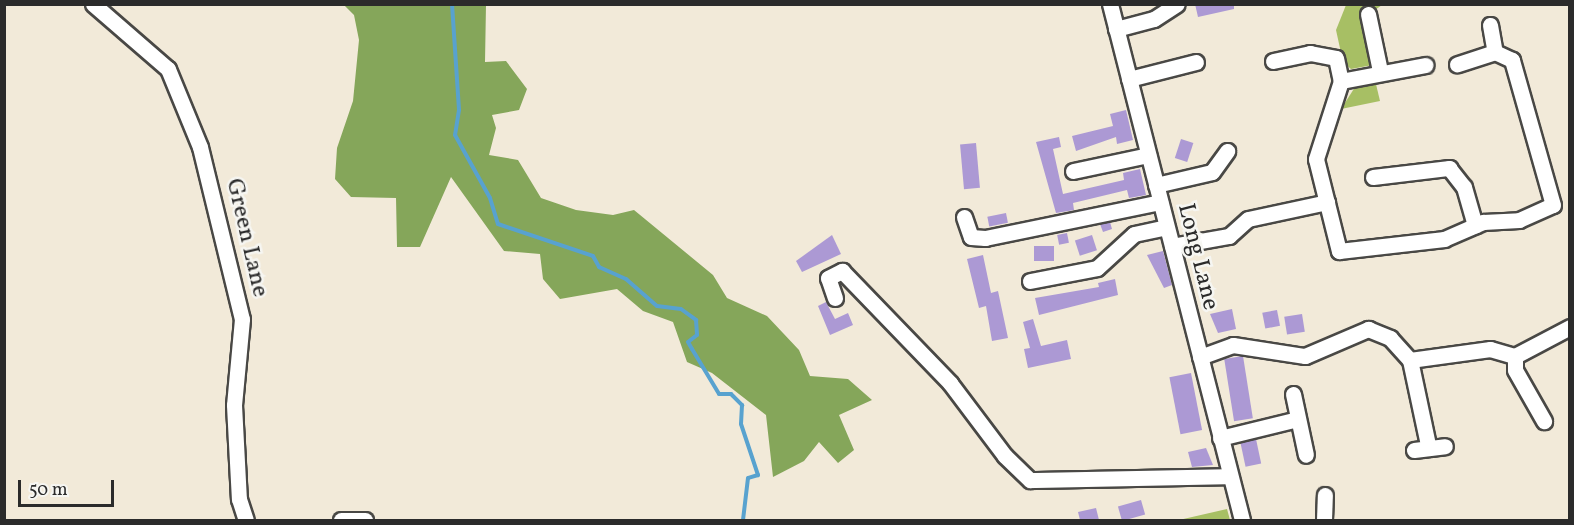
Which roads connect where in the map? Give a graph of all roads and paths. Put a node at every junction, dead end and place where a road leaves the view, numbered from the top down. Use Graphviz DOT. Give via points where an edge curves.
graph roads {
  1 [pos="93,4"];
  2 [pos="1110,4"];
  3 [pos="1177,4"];
  4 [pos="1368,14"];
  5 [pos="1490,25"];
  6 [pos="1116,29"];
  7 [pos="1495,52"];
  8 [pos="1273,61"];
  9 [pos="1196,62"];
  10 [pos="1457,64"];
  11 [pos="1426,65"];
  12 [pos="1380,71"];
  13 [pos="1129,79"];
  14 [pos="1341,81"];
  15 [pos="1227,151"];
  16 [pos="1148,155"];
  17 [pos="1073,171"];
  18 [pos="1373,177"];
  19 [pos="1156,184"];
  20 [pos="1160,202"];
  21 [pos="1327,202"];
  22 [pos="964,217"];
  23 [pos="1475,225"];
  24 [pos="1166,227"];
  25 [pos="1172,246"];
  26 [pos="1030,281"];
  27 [pos="835,298"];
  28 [pos="1569,327"];
  29 [pos="1515,356"];
  30 [pos="1200,357"];
  31 [pos="1410,360"];
  32 [pos="1293,394"];
  33 [pos="1298,419"];
  34 [pos="1544,420"];
  35 [pos="1220,438"];
  36 [pos="1446,446"];
  37 [pos="1306,455"];
  38 [pos="1230,476"];
  39 [pos="1325,495"];
  40 [pos="246,520"];
  41 [pos="341,520"];
  42 [pos="365,520"];
  43 [pos="1242,520"];
  44 [pos="1324,520"];
  1 -- 40 [label="street, Green Lane" via="168,69 200,147 242,319 234,405 239,499"];
  2 -- 6 [label="street, Long Lane"];
  3 -- 6 [label="street" via="1155,19"];
  4 -- 12 [label="street"];
  5 -- 7 [label="street"];
  6 -- 13 [label="street, Long Lane"];
  7 -- 10 [label="street"];
  7 -- 23 [label="street" via="1512,60 1553,205 1519,220"];
  8 -- 14 [label="street" via="1310,52 1336,58"];
  9 -- 13 [label="street"];
  11 -- 12 [label="street"];
  12 -- 14 [label="street"];
  13 -- 16 [label="street, Long Lane"];
  14 -- 21 [label="street" via="1316,159"];
  15 -- 19 [label="street" via="1212,172"];
  16 -- 17 [label="street"];
  16 -- 19 [label="street, Long Lane"];
  18 -- 23 [label="street" via="1449,168 1464,187"];
  19 -- 20 [label="street, Long Lane"];
  20 -- 22 [label="street" via="985,238 971,237"];
  20 -- 24 [label="street, Long Lane"];
  21 -- 23 [label="street" via="1339,251 1444,240"];
  21 -- 25 [label="street" via="1248,219 1229,236"];
  24 -- 25 [label="street, Long Lane"];
  24 -- 26 [label="street" via="1134,234 1097,268"];
  25 -- 30 [label="street, Long Lane"];
  27 -- 38 [label="street" via="828,279 842,272 950,383 1005,456 1030,480"];
  28 -- 29 [label="street"];
  29 -- 31 [label="street" via="1490,349"];
  29 -- 34 [label="street" via="1515,370"];
  30 -- 31 [label="street" via="1233,345 1305,356 1368,329 1390,338"];
  30 -- 35 [label="street, Long Lane"];
  31 -- 36 [label="street" via="1421,448"];
  32 -- 33 [label="street"];
  33 -- 35 [label="street"];
  33 -- 37 [label="street"];
  35 -- 38 [label="street, Long Lane"];
  38 -- 43 [label="street, Long Lane"];
  39 -- 44 [label="street"];
  41 -- 42 [label="street"];
}
